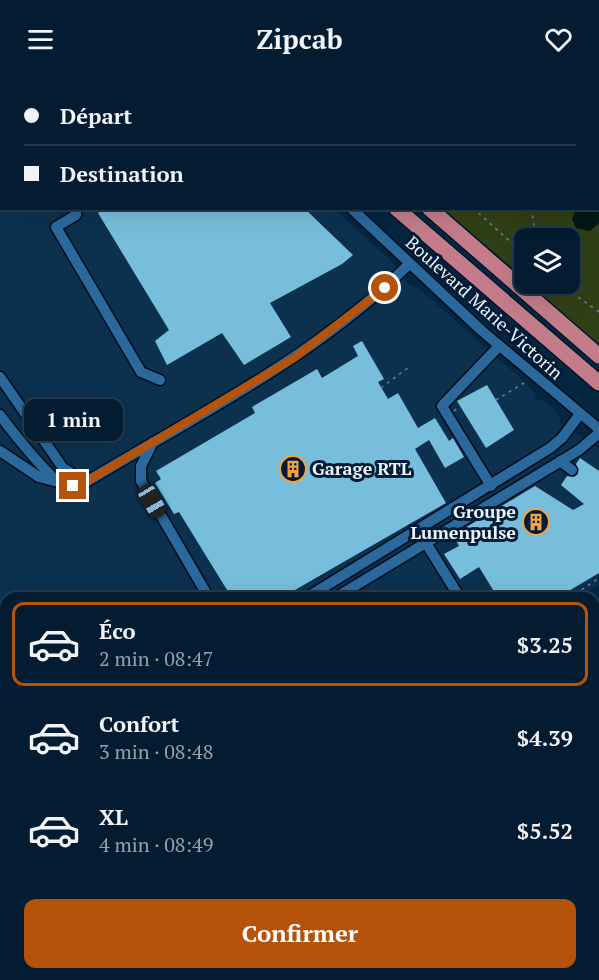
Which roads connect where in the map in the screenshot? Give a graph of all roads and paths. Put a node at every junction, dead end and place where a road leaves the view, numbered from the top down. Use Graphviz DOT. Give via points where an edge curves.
graph roads {
  1 [pos="77,210"];
  2 [pos="353,210"];
  3 [pos="398,210"];
  4 [pos="412,210"];
  5 [pos="431,210"];
  6 [pos="475,210"];
  7 [pos="532,210"];
  8 [pos="534,228"];
  9 [pos="514,246"];
  10 [pos="409,264"];
  11 [pos="472,275"];
  12 [pos="575,295"];
  13 [pos="599,312"];
  14 [pos="499,346"];
  15 [pos="599,356"];
  16 [pos="409,368"];
  17 [pos="599,373"];
  18 [pos="0,377"];
  19 [pos="160,380"];
  20 [pos="524,383"];
  21 [pos="599,384"];
  22 [pos="381,388"];
  23 [pos="599,394"];
  24 [pos="496,400"];
  25 [pos="580,414"];
  26 [pos="0,415"];
  27 [pos="599,431"];
  28 [pos="153,442"];
  29 [pos="0,451"];
  30 [pos="560,461"];
  31 [pos="572,470"];
  32 [pos="59,482"];
  33 [pos="86,482"];
  34 [pos="491,486"];
  35 [pos="426,543"];
  36 [pos="599,578"];
  37 [pos="206,592"];
  38 [pos="316,592"];
  39 [pos="345,592"];
  40 [pos="456,592"];
  41 [pos="578,592"];
  1 -- 19 [label="street" via="76,215 56,227 141,372"];
  2 -- 10 [label="street, Boulevard Marie-Victorin"];
  3 -- 11 [label="highway"];
  4 -- 17 [label="highway"];
  5 -- 15 [label="highway"];
  6 -- 9 [label="path"];
  7 -- 8 [label="path"];
  10 -- 14 [label="street, Boulevard Marie-Victorin"];
  10 -- 28 [label="street" via="370,302 294,358"];
  11 -- 21 [label="highway"];
  11 -- 23 [label="highway"];
  12 -- 13 [label="path"];
  14 -- 25 [label="street, Boulevard Marie-Victorin"];
  14 -- 34 [label="street" via="442,406"];
  16 -- 22 [label="path"];
  18 -- 33 [label="street" via="63,468"];
  20 -- 24 [label="path"];
  25 -- 27 [label="street, Boulevard Marie-Victorin"];
  25 -- 34 [label="street" via="554,445"];
  26 -- 32 [label="street"];
  27 -- 30 [label="street" via="583,448"];
  28 -- 33 [label="street"];
  28 -- 37 [label="street" via="141,466 141,481"];
  29 -- 32 [label="street" via="39,477"];
  30 -- 31 [label="street"];
  30 -- 35 [label="street"];
  32 -- 33 [label="street" via="73,486"];
  34 -- 38 [label="street"];
  35 -- 39 [label="street"];
  35 -- 40 [label="street"];
  36 -- 41 [label="path"];
}
